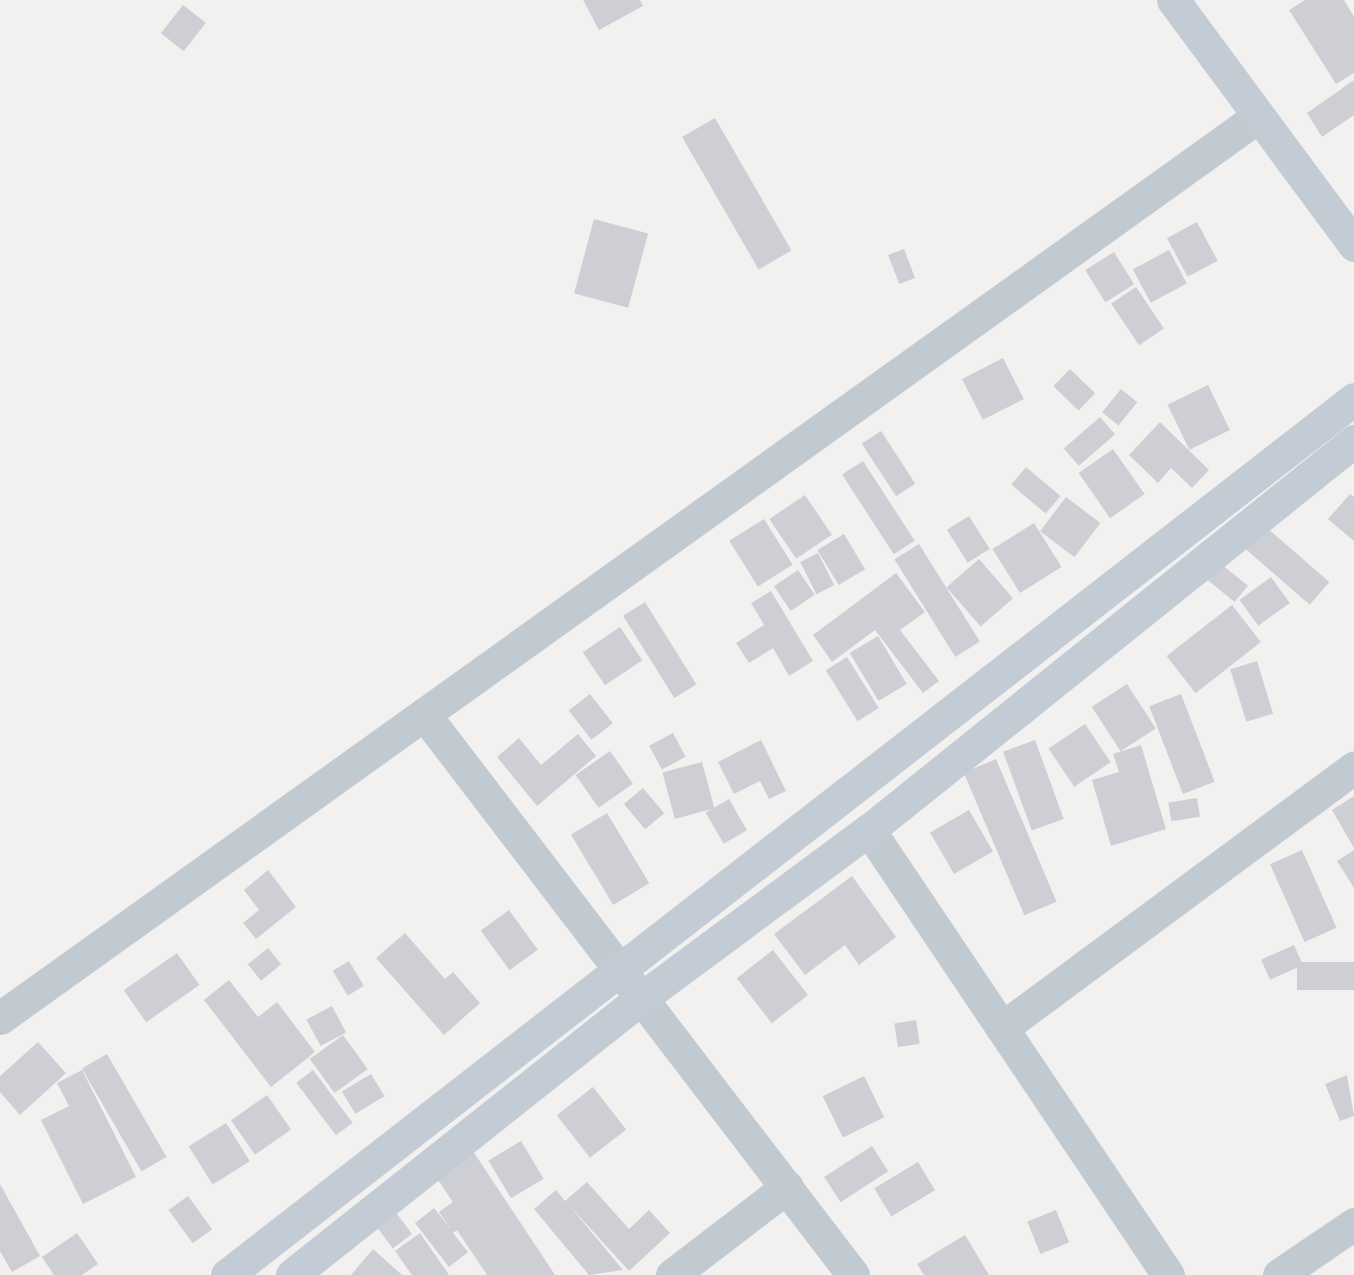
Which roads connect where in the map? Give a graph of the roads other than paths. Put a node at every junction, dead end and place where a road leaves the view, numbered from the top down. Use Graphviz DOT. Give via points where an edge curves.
graph roads {
  1 [pos="1173,0"];
  2 [pos="1256,118"];
  3 [pos="1354,245"];
  4 [pos="1354,399"];
  5 [pos="1354,441"];
  6 [pos="424,714"];
  7 [pos="1354,768"];
  8 [pos="869,830"];
  9 [pos="621,969"];
  10 [pos="643,997"];
  11 [pos="0,1018"];
  12 [pos="1002,1028"];
  13 [pos="787,1188"];
  14 [pos="1354,1224"];
  15 [pos="227,1275"];
  16 [pos="292,1275"];
  17 [pos="672,1275"];
  18 [pos="853,1275"];
  19 [pos="1168,1275"];
  20 [pos="1280,1275"];
  1 -- 2 [label="street"];
  2 -- 3 [label="street"];
  2 -- 6 [label="street"];
  4 -- 9 [label="street"];
  5 -- 8 [label="street"];
  6 -- 9 [label="street"];
  6 -- 11 [label="street"];
  7 -- 12 [label="street"];
  8 -- 10 [label="street"];
  8 -- 12 [label="street"];
  9 -- 10 [label="street"];
  9 -- 15 [label="street"];
  10 -- 13 [label="street"];
  10 -- 16 [label="street"];
  12 -- 19 [label="street"];
  13 -- 17 [label="street"];
  13 -- 18 [label="street"];
  14 -- 20 [label="street"];
}
